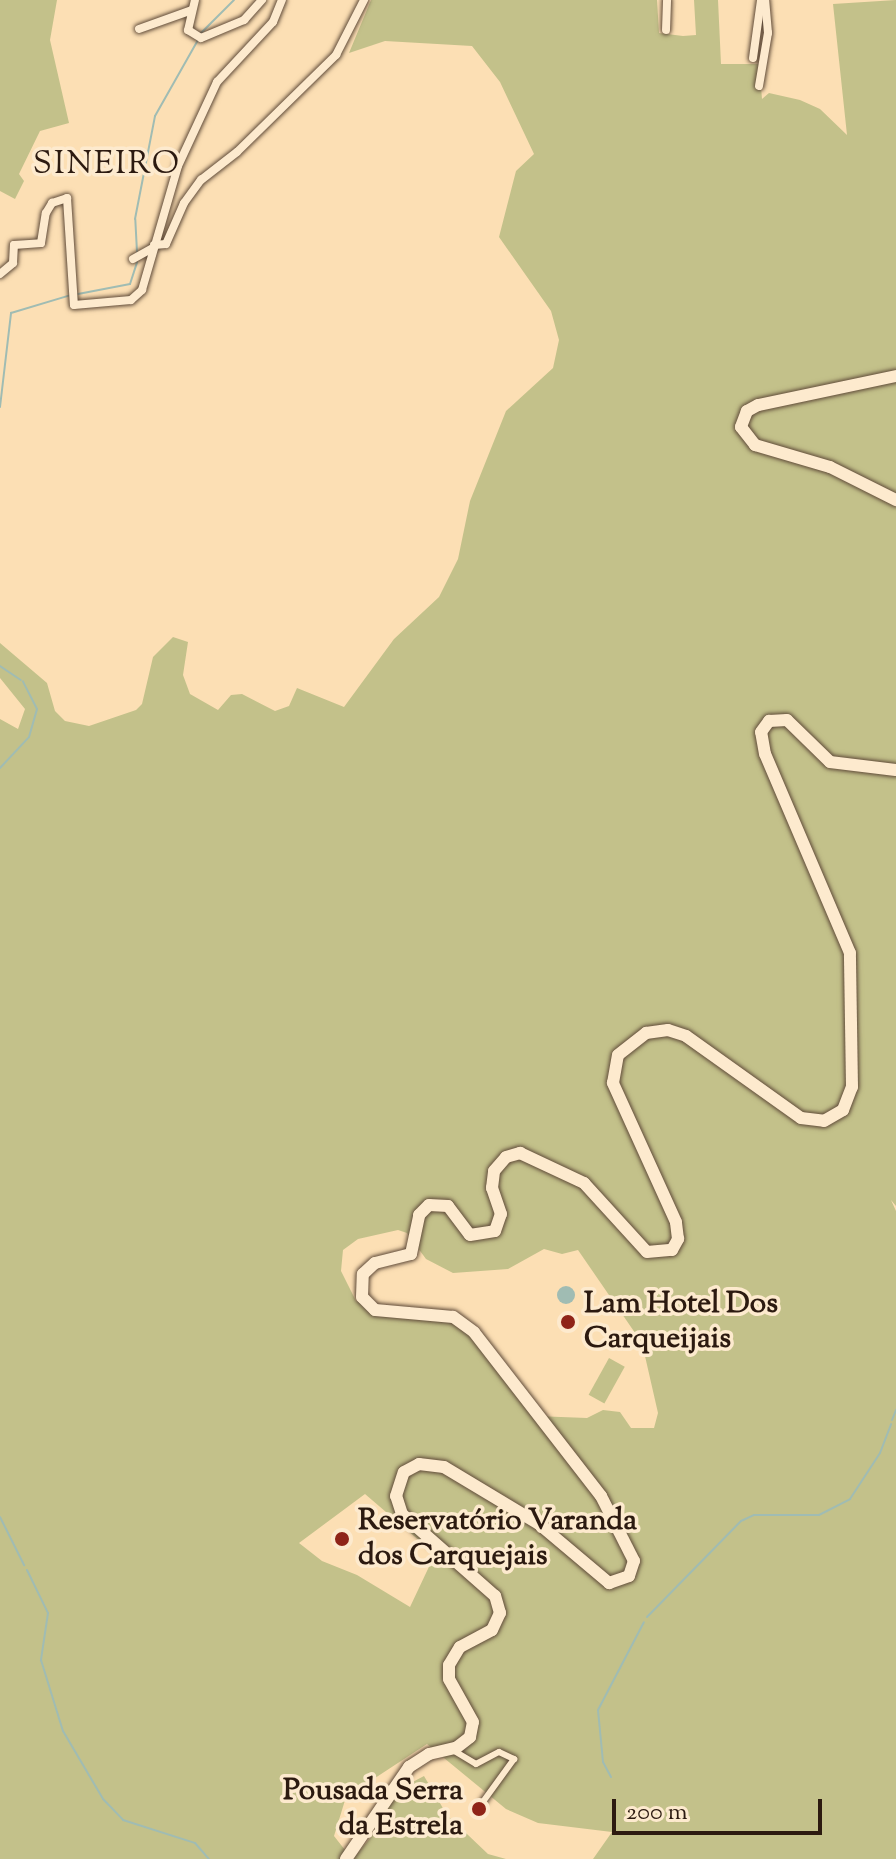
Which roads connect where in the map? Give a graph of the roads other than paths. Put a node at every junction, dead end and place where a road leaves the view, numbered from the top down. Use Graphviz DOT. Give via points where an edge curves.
graph roads {
  1 [pos="195,0"];
  2 [pos="262,0"];
  3 [pos="282,0"];
  4 [pos="364,0"];
  5 [pos="667,0"];
  6 [pos="763,0"];
  7 [pos="192,10"];
  8 [pos="139,29"];
  9 [pos="666,30"];
  10 [pos="753,58"];
  11 [pos="759,86"];
  12 [pos="154,246"];
  13 [pos="136,258"];
  14 [pos="0,274"];
  15 [pos="896,376"];
  16 [pos="896,500"];
  17 [pos="896,770"];
  18 [pos="451,1749"];
  19 [pos="482,1803"];
  20 [pos="346,1859"];
  1 -- 7 [label="street"];
  2 -- 7 [label="street" via="244,20 198,37 188,30"];
  3 -- 12 [label="street" via="273,22 217,82 178,166"];
  4 -- 12 [label="street" via="336,55 201,180 166,244"];
  5 -- 9 [label="street"];
  6 -- 10 [label="street"];
  6 -- 11 [label="street" via="768,33"];
  7 -- 8 [label="street"];
  12 -- 13 [label="street"];
  12 -- 14 [label="street" via="142,290 131,300 74,305 67,198 52,203 46,213 41,243 14,245 13,263"];
  15 -- 16 [label="main road" via="758,405 747,411 741,427 755,445 830,467"];
  17 -- 18 [label="main road" via="830,762 787,720 769,721 761,732 765,754 850,953 852,1087 843,1110 824,1121 801,1118 686,1036 668,1030 646,1033 618,1055 613,1083 676,1222 678,1239 672,1250 647,1252 584,1183 520,1153 506,1157 494,1171 491,1182 501,1214 495,1231 470,1235 448,1206 429,1205 419,1215 411,1254 375,1263 363,1274 362,1297 375,1310 453,1317 474,1332 601,1496 633,1555 629,1576 609,1583 539,1524 444,1467 419,1464 404,1472 396,1496 402,1514 486,1587 499,1607 495,1626 460,1647 449,1665 449,1679 473,1727 468,1740"];
  18 -- 19 [label="street" via="476,1764 499,1752 514,1759"];
  18 -- 20 [label="main road" via="409,1767"];
}
